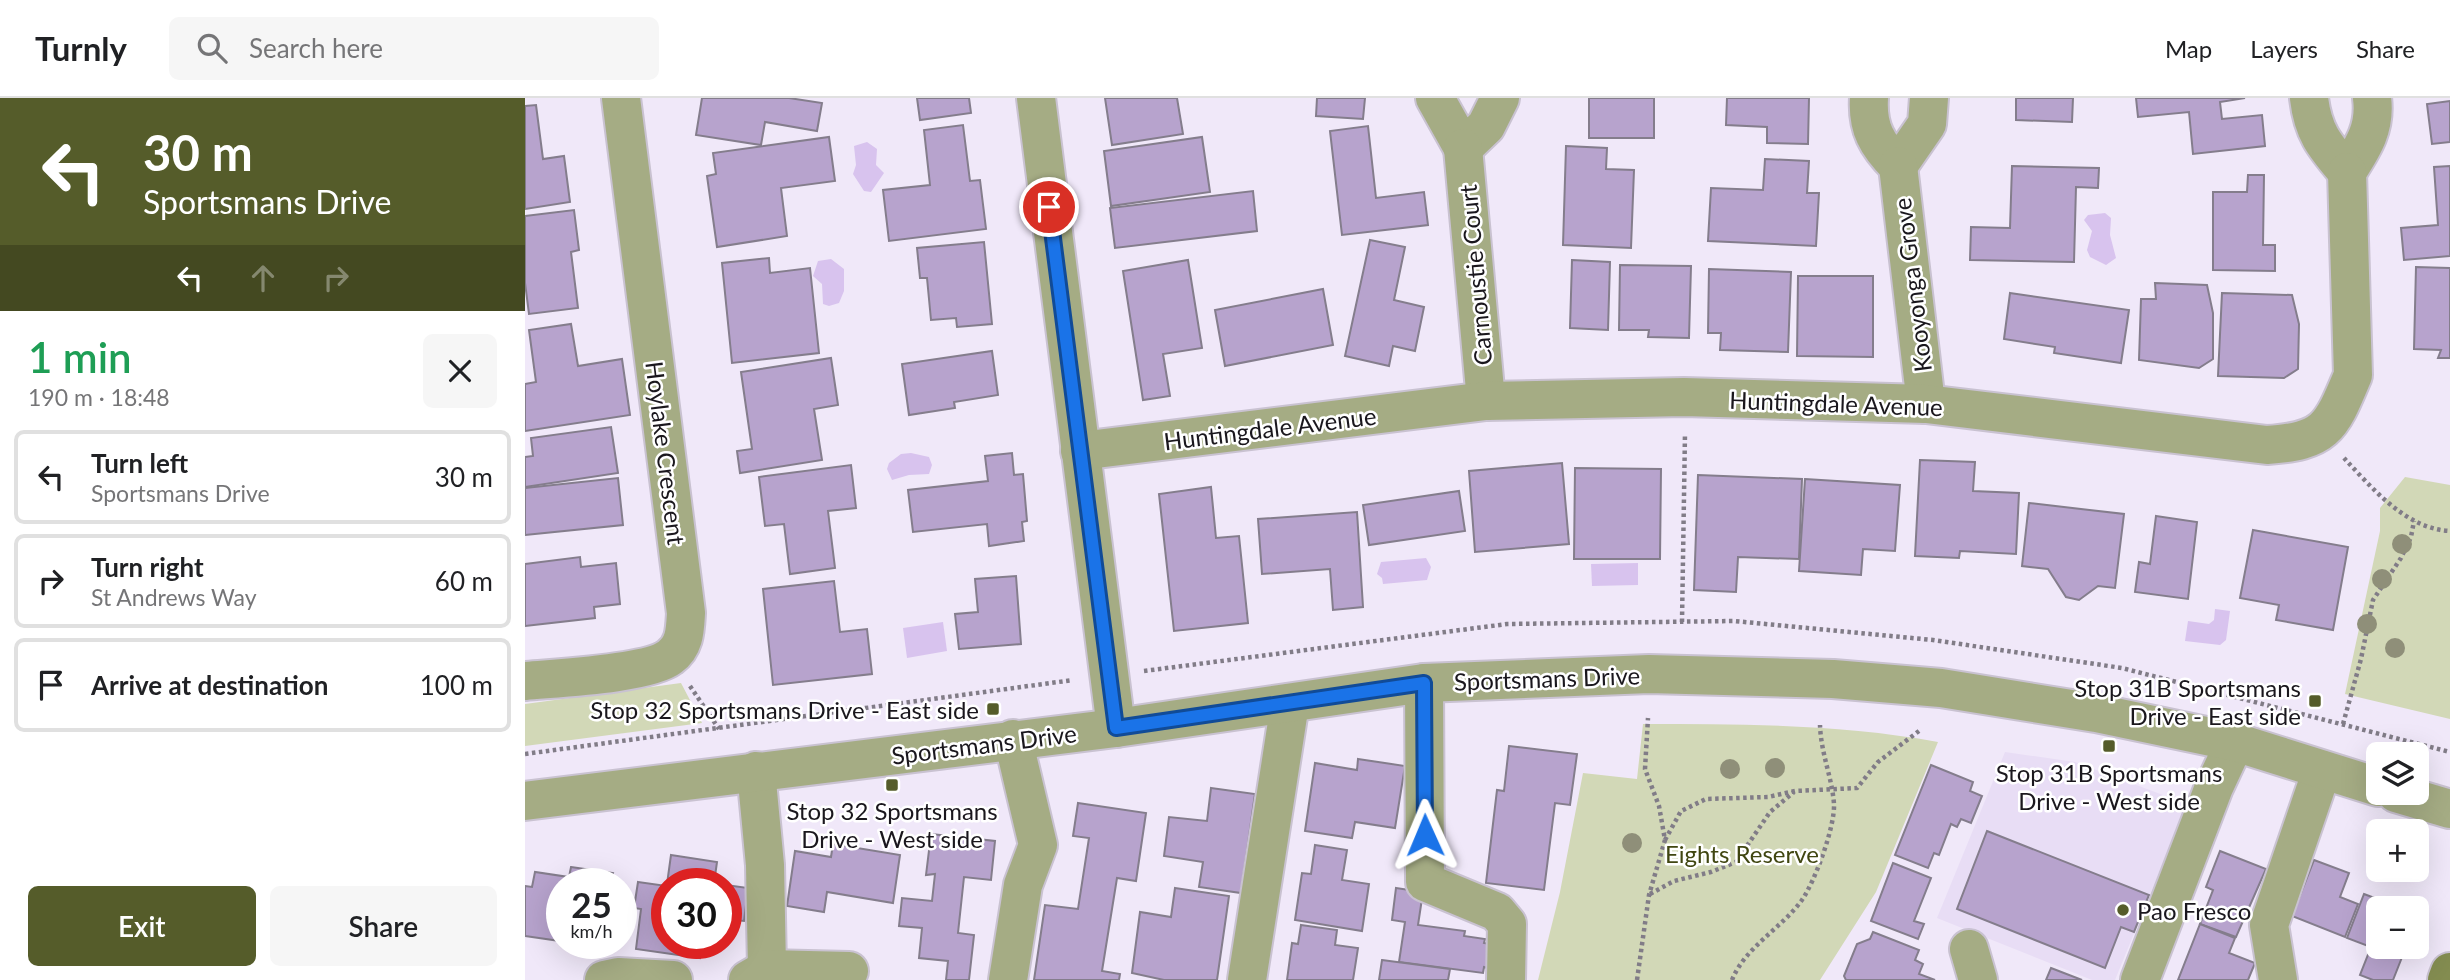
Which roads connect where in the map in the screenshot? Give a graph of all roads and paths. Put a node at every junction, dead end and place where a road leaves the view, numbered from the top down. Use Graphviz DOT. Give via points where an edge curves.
graph roads {
  1 [pos="621,98"];
  2 [pos="1036,98"];
  3 [pos="1435,98"];
  4 [pos="1500,98"];
  5 [pos="1869,98"];
  6 [pos="1929,98"];
  7 [pos="2309,98"];
  8 [pos="2372,98"];
  9 [pos="1463,148"];
  10 [pos="1898,166"];
  11 [pos="2347,172"];
  12 [pos="1486,401"];
  13 [pos="1926,404"];
  14 [pos="1685,428"];
  15 [pos="2321,434"];
  16 [pos="1080,451"];
  17 [pos="2414,521"];
  18 [pos="2450,531"];
  19 [pos="1682,622"];
  20 [pos="670,657"];
  21 [pos="525,681"];
  22 [pos="1424,683"];
  23 [pos="1290,703"];
  24 [pos="1648,718"];
  25 [pos="1820,725"];
  26 [pos="1116,728"];
  27 [pos="719,729"];
  28 [pos="1920,731"];
  29 [pos="1013,739"];
  30 [pos="2235,742"];
  31 [pos="2450,752"];
  32 [pos="2322,770"];
  33 [pos="756,771"];
  34 [pos="2366,783"];
  35 [pos="1830,788"];
  36 [pos="1795,791"];
  37 [pos="525,801"];
  38 [pos="2429,803"];
  39 [pos="2450,809"];
  40 [pos="1665,840"];
  41 [pos="1649,895"];
  42 [pos="849,971"];
  43 [pos="2450,971"];
  44 [pos="757,975"];
  45 [pos="604,980"];
  46 [pos="673,980"];
  47 [pos="1008,980"];
  48 [pos="1247,980"];
  49 [pos="1506,980"];
  50 [pos="1637,980"];
  51 [pos="1732,980"];
  52 [pos="2140,980"];
  53 [pos="2279,980"];
  54 [pos="2447,980"];
  1 -- 20 [label="street, Hoylake Crescent" via="686,613 685,637"];
  2 -- 16 [label="street"];
  3 -- 9 [label="street, Carnoustie Court"];
  4 -- 9 [label="street, Carnoustie Court" via="1486,126"];
  5 -- 10 [label="street, Kooyonga Grove" via="1868,118 1878,146"];
  6 -- 10 [label="street, Kooyonga Grove" via="1927,124"];
  7 -- 11 [label="street" via="2312,123"];
  8 -- 11 [label="street" via="2374,117 2367,140"];
  9 -- 12 [label="street, Carnoustie Court"];
  10 -- 13 [label="street, Kooyonga Grove"];
  11 -- 15 [label="street" via="2353,375"];
  12 -- 13 [label="street, Huntingdale Avenue" via="1684,397"];
  12 -- 16 [label="street, Huntingdale Avenue"];
  13 -- 15 [label="street, Huntingdale Avenue" via="2267,445"];
  14 -- 19 [label="path"];
  15 -- 17 [label="path" via="2376,492"];
  16 -- 26 [label="street"];
  17 -- 18 [label="path"];
  17 -- 31 [label="path" via="2401,558 2372,600 2343,724"];
  20 -- 21 [label="street" via="649,667"];
  20 -- 27 [label="path"];
  22 -- 23 [label="street, Sportsmans Drive"];
  22 -- 30 [label="street, Sportsmans Drive" via="1649,674 1833,679 1941,688"];
  22 -- 49 [label="street" via="1425,882 1497,912 1507,924"];
  23 -- 26 [label="street, Sportsmans Drive"];
  23 -- 48 [label="street"];
  24 -- 40 [label="path" via="1645,769"];
  25 -- 35 [label="path"];
  26 -- 29 [label="street, Sportsmans Drive"];
  28 -- 35 [label="path" via="1878,762 1857,788"];
  29 -- 33 [label="street, Sportsmans Drive"];
  29 -- 47 [label="street" via="1038,845 1023,885"];
  30 -- 32 [label="street, Sportsmans Drive"];
  30 -- 52 [label="street"];
  32 -- 34 [label="street, Sportsmans Drive"];
  32 -- 53 [label="street" via="2269,925"];
  33 -- 37 [label="street, Sportsmans Drive"];
  33 -- 44 [label="street" via="765,865"];
  35 -- 36 [label="path"];
  35 -- 51 [label="path" via="1834,806 1823,855 1802,900 1764,937"];
  36 -- 40 [label="path" via="1706,799 1681,811"];
  36 -- 41 [label="path" via="1770,811 1736,862 1674,881"];
  38 -- 39 [label="street"];
  40 -- 41 [label="path"];
  41 -- 50 [label="path"];
  42 -- 44 [label="street"];
  43 -- 54 [label="main road"];
  45 -- 46 [label="street"];
}
